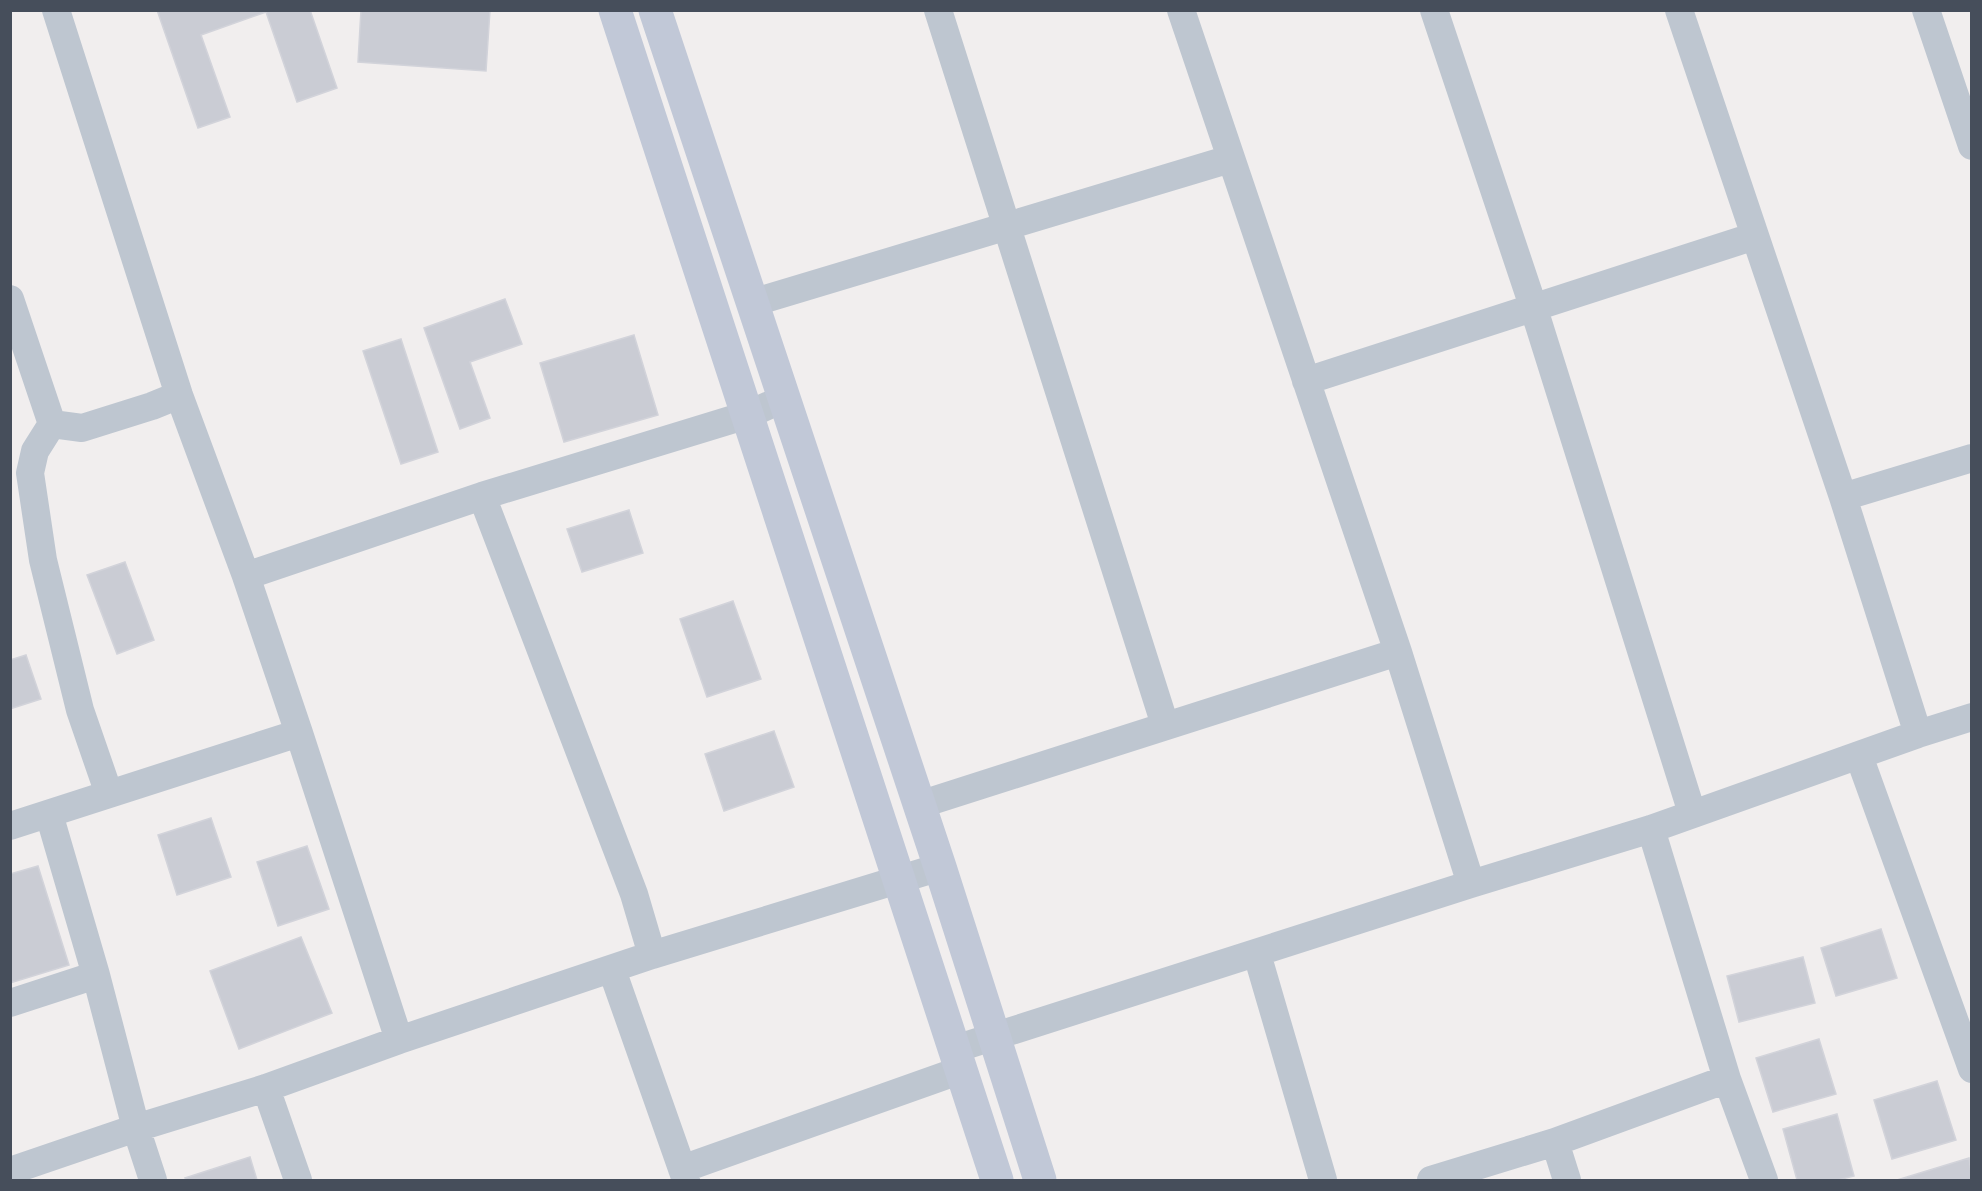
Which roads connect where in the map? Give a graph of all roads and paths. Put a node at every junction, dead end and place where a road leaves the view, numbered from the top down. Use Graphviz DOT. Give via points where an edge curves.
graph roads {
  1 [pos="56,10"];
  2 [pos="615,10"];
  3 [pos="655,10"];
  4 [pos="938,10"];
  5 [pos="1180,10"];
  6 [pos="1434,10"];
  7 [pos="1679,10"];
  8 [pos="1926,10"];
  9 [pos="1971,146"];
  10 [pos="1230,159"];
  11 [pos="1008,226"];
  12 [pos="1755,236"];
  13 [pos="10,298"];
  14 [pos="752,303"];
  15 [pos="1533,306"];
  16 [pos="20,357"];
  17 [pos="1306,381"];
  18 [pos="179,395"];
  19 [pos="785,398"];
  20 [pos="747,415"];
  21 [pos="52,424"];
  22 [pos="1971,458"];
  23 [pos="482,496"];
  24 [pos="1843,497"];
  25 [pos="22,498"];
  26 [pos="246,576"];
  27 [pos="1398,652"];
  28 [pos="1971,717"];
  29 [pos="1165,725"];
  30 [pos="299,733"];
  31 [pos="1918,734"];
  32 [pos="1859,756"];
  33 [pos="109,794"];
  34 [pos="919,805"];
  35 [pos="1692,813"];
  36 [pos="49,814"];
  37 [pos="10,826"];
  38 [pos="1651,829"];
  39 [pos="940,867"];
  40 [pos="898,881"];
  41 [pos="1471,884"];
  42 [pos="1257,954"];
  43 [pos="652,955"];
  44 [pos="612,970"];
  45 [pos="96,975"];
  46 [pos="10,1003"];
  47 [pos="995,1038"];
  48 [pos="399,1040"];
  49 [pos="958,1060"];
  50 [pos="1971,1069"];
  51 [pos="1727,1079"];
  52 [pos="266,1088"];
  53 [pos="136,1128"];
  54 [pos="1555,1142"];
  55 [pos="10,1171"];
  56 [pos="684,1175"];
  57 [pos="153,1180"];
  58 [pos="298,1180"];
  59 [pos="997,1180"];
  60 [pos="1040,1180"];
  61 [pos="1323,1180"];
  62 [pos="1431,1180"];
  63 [pos="1568,1180"];
  64 [pos="1764,1180"];
  1 -- 18 [label="street"];
  2 -- 20 [label="street"];
  3 -- 14 [label="street"];
  4 -- 11 [label="street"];
  5 -- 10 [label="street"];
  6 -- 15 [label="street"];
  7 -- 12 [label="street"];
  8 -- 9 [label="street"];
  10 -- 11 [label="street"];
  10 -- 17 [label="street"];
  11 -- 14 [label="street"];
  11 -- 29 [label="street"];
  12 -- 15 [label="street"];
  12 -- 24 [label="street"];
  13 -- 16 [label="street"];
  14 -- 19 [label="street"];
  15 -- 17 [label="street"];
  15 -- 35 [label="street"];
  16 -- 21 [label="street"];
  17 -- 27 [label="street"];
  18 -- 21 [label="street" via="82,428"];
  18 -- 26 [label="street"];
  19 -- 20 [label="street"];
  19 -- 34 [label="street"];
  20 -- 23 [label="street"];
  20 -- 40 [label="street"];
  21 -- 25 [label="street" via="35,451"];
  22 -- 24 [label="street"];
  23 -- 26 [label="street"];
  23 -- 43 [label="street" via="634,894"];
  24 -- 31 [label="street"];
  25 -- 33 [label="street" via="44,560 80,710"];
  26 -- 30 [label="street"];
  27 -- 29 [label="street"];
  27 -- 41 [label="street"];
  28 -- 31 [label="street"];
  29 -- 34 [label="street"];
  30 -- 33 [label="street"];
  30 -- 48 [label="street"];
  31 -- 32 [label="street"];
  32 -- 35 [label="street"];
  32 -- 50 [label="street"];
  33 -- 36 [label="street"];
  34 -- 39 [label="street"];
  35 -- 38 [label="street"];
  36 -- 37 [label="street"];
  36 -- 45 [label="street"];
  38 -- 41 [label="street"];
  38 -- 51 [label="street"];
  39 -- 40 [label="street"];
  39 -- 47 [label="street"];
  40 -- 43 [label="street"];
  40 -- 49 [label="street"];
  41 -- 42 [label="street"];
  42 -- 47 [label="street"];
  42 -- 61 [label="street"];
  43 -- 44 [label="street"];
  44 -- 48 [label="street"];
  44 -- 56 [label="street"];
  45 -- 46 [label="street"];
  45 -- 53 [label="street"];
  47 -- 49 [label="street"];
  47 -- 60 [label="street"];
  48 -- 52 [label="street"];
  49 -- 56 [label="street"];
  49 -- 59 [label="street"];
  51 -- 54 [label="street"];
  51 -- 64 [label="street"];
  52 -- 53 [label="street"];
  52 -- 58 [label="street"];
  53 -- 55 [label="street"];
  53 -- 57 [label="street"];
  54 -- 62 [label="street"];
  54 -- 63 [label="street"];
}
